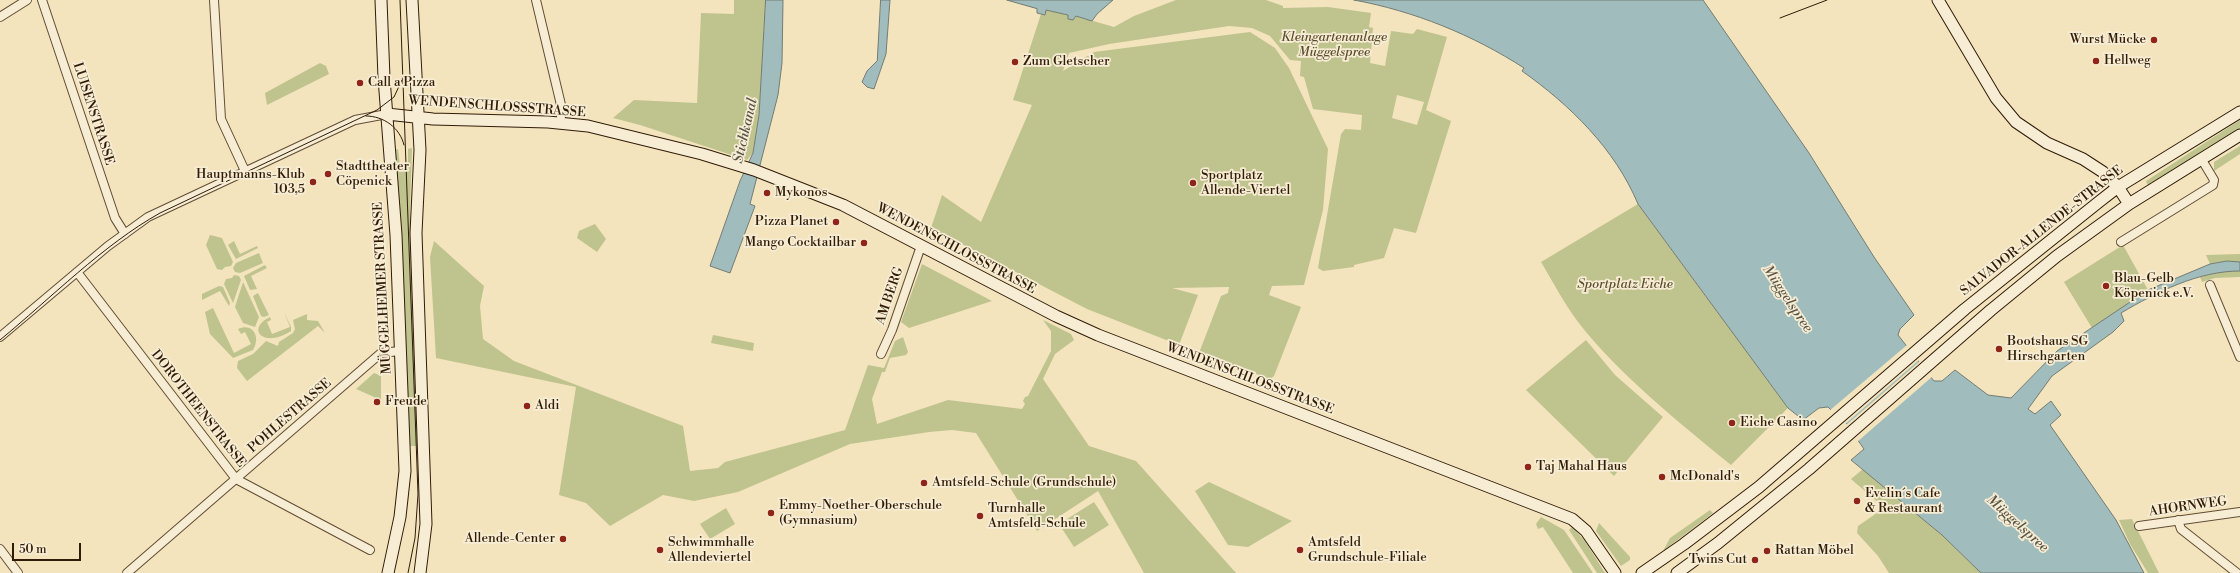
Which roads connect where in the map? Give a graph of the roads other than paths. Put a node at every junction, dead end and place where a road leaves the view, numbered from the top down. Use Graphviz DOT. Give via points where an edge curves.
graph roads {
  1 [pos="27,0"];
  2 [pos="42,0"];
  3 [pos="214,0"];
  4 [pos="381,0"];
  5 [pos="412,0"];
  6 [pos="536,0"];
  7 [pos="1938,0"];
  8 [pos="0,17"];
  9 [pos="2240,112"];
  10 [pos="386,114"];
  11 [pos="418,117"];
  12 [pos="560,124"];
  13 [pos="2240,135"];
  14 [pos="2202,160"];
  15 [pos="245,171"];
  16 [pos="2118,187"];
  17 [pos="2129,204"];
  18 [pos="125,234"];
  19 [pos="2121,242"];
  20 [pos="921,246"];
  21 [pos="77,272"];
  22 [pos="2210,285"];
  23 [pos="0,337"];
  24 [pos="400,351"];
  25 [pos="881,354"];
  26 [pos="2240,356"];
  27 [pos="236,479"];
  28 [pos="2240,512"];
  29 [pos="2178,520"];
  30 [pos="2139,526"];
  31 [pos="0,549"];
  32 [pos="370,550"];
  33 [pos="18,573"];
  34 [pos="127,573"];
  35 [pos="388,573"];
  36 [pos="420,573"];
  37 [pos="1614,573"];
  38 [pos="1642,573"];
  39 [pos="1677,573"];
  40 [pos="2236,573"];
  1 -- 8 [label="street"];
  2 -- 18 [label="street, LUISENSTRASSE" via="115,218"];
  3 -- 15 [label="street" via="221,118"];
  4 -- 10 [label="main road, MÜGGELHEIMER STRASSE"];
  5 -- 11 [label="main road"];
  6 -- 12 [label="street" via="562,109"];
  7 -- 16 [label="main road" via="1996,98 2016,122 2047,143 2083,159 2103,172"];
  9 -- 16 [label="main road, SALVADOR-ALLENDE-STRASSE"];
  10 -- 11 [label="main road, WENDENSCHLOSSSTRASSE"];
  10 -- 15 [label="street, WENDENSCHLOSSSTRASSE" via="355,120"];
  10 -- 24 [label="main road, MÜGGELHEIMER STRASSE" via="395,228"];
  11 -- 12 [label="main road, WENDENSCHLOSSSTRASSE"];
  11 -- 36 [label="main road" via="420,174 416,233 426,524"];
  12 -- 20 [label="main road, WENDENSCHLOSSSTRASSE" via="619,132 777,178 843,205"];
  13 -- 14 [label="main road"];
  14 -- 17 [label="main road"];
  14 -- 19 [label="street" via="2214,180 2213,185"];
  15 -- 18 [label="street, WENDENSCHLOSSSTRASSE" via="164,209"];
  16 -- 17 [label="main road"];
  16 -- 38 [label="main road, SALVADOR-ALLENDE-STRASSE" via="2010,271 1807,446 1712,523"];
  17 -- 39 [label="main road" via="2026,280 1819,461"];
  18 -- 21 [label="street, WENDENSCHLOSSSTRASSE"];
  20 -- 25 [label="street, AM BERG"];
  20 -- 37 [label="main road, WENDENSCHLOSSSTRASSE" via="1098,336 1572,519 1586,531"];
  21 -- 23 [label="street, WENDENSCHLOSSSTRASSE"];
  21 -- 27 [label="street, DOROTHEENSTRASSE"];
  22 -- 26 [label="street"];
  24 -- 27 [label="street, POHLESTRASSE" via="381,353"];
  24 -- 35 [label="main road, MÜGGELHEIMER STRASSE" via="404,488"];
  27 -- 32 [label="street, DOROTHEENSTRASSE"];
  27 -- 34 [label="street, POHLESTRASSE"];
  28 -- 29 [label="street, AHORNWEG"];
  29 -- 30 [label="street, AHORNWEG"];
  29 -- 40 [label="street" via="2181,528"];
  31 -- 33 [label="street"];
}
